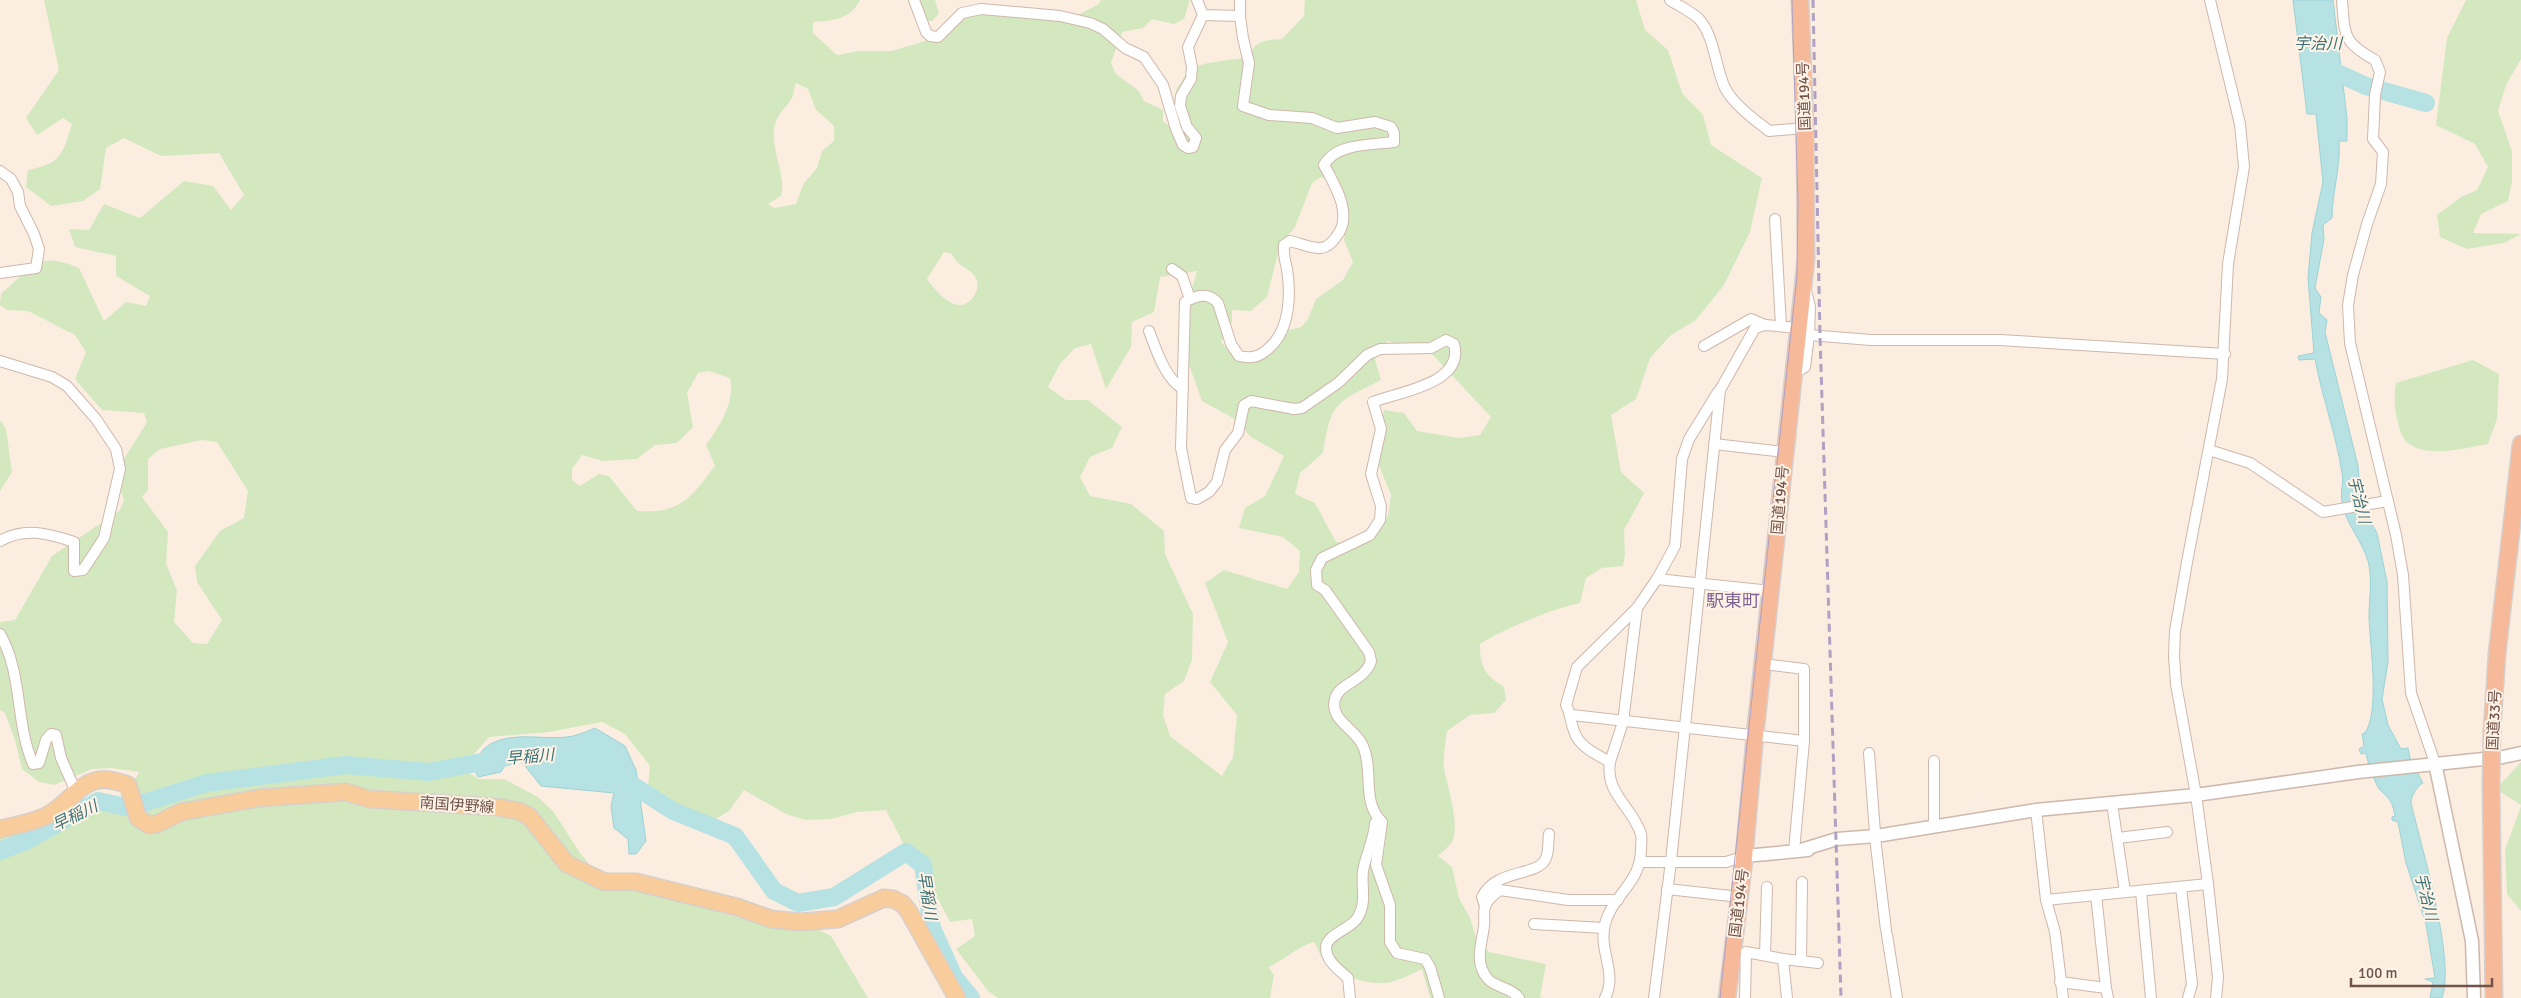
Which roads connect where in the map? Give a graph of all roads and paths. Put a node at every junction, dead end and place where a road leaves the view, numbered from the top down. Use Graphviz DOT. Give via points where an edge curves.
graph roads {
  1 [pos="914,0"];
  2 [pos="1197,0"];
  3 [pos="1240,0"];
  4 [pos="1670,0"];
  5 [pos="1800,0"];
  6 [pos="2210,0"];
  7 [pos="2342,0"];
  8 [pos="1203,15"];
  9 [pos="1240,16"];
  10 [pos="1805,128"];
  11 [pos="0,172"];
  12 [pos="1775,219"];
  13 [pos="1172,269"];
  14 [pos="0,273"];
  15 [pos="1190,299"];
  16 [pos="1765,325"];
  17 [pos="1781,326"];
  18 [pos="1150,331"];
  19 [pos="1804,331"];
  20 [pos="1704,346"];
  21 [pos="2224,354"];
  22 [pos="0,361"];
  23 [pos="1183,389"];
  24 [pos="1720,390"];
  25 [pos="1714,444"];
  26 [pos="2521,444"];
  27 [pos="2209,450"];
  28 [pos="1784,452"];
  29 [pos="2386,502"];
  30 [pos="0,541"];
  31 [pos="1657,579"];
  32 [pos="1699,584"];
  33 [pos="1771,590"];
  34 [pos="1637,608"];
  35 [pos="0,634"];
  36 [pos="1763,664"];
  37 [pos="1572,715"];
  38 [pos="1623,722"];
  39 [pos="1684,727"];
  40 [pos="1755,735"];
  41 [pos="1804,741"];
  42 [pos="1869,753"];
  43 [pos="2521,753"];
  44 [pos="1934,761"];
  45 [pos="1610,762"];
  46 [pos="2435,763"];
  47 [pos="76,792"];
  48 [pos="2196,795"];
  49 [pos="2112,802"];
  50 [pos="2036,810"];
  51 [pos="1374,814"];
  52 [pos="1934,825"];
  53 [pos="0,830"];
  54 [pos="2167,832"];
  55 [pos="1549,834"];
  56 [pos="1875,836"];
  57 [pos="2118,838"];
  58 [pos="1798,850"];
  59 [pos="1745,856"];
  60 [pos="1670,861"];
  61 [pos="1641,862"];
  62 [pos="1802,882"];
  63 [pos="2208,884"];
  64 [pos="1767,886"];
  65 [pos="2181,887"];
  66 [pos="1667,889"];
  67 [pos="2141,891"];
  68 [pos="2125,892"];
  69 [pos="2096,895"];
  70 [pos="1740,897"];
  71 [pos="1618,900"];
  72 [pos="2046,900"];
  73 [pos="1485,906"];
  74 [pos="1534,924"];
  75 [pos="1604,928"];
  76 [pos="1765,956"];
  77 [pos="1783,959"];
  78 [pos="1801,961"];
  79 [pos="1818,963"];
  80 [pos="2060,982"];
  81 [pos="1610,988"];
  82 [pos="2107,993"];
  83 [pos="1728,995"];
  84 [pos="1745,996"];
  85 [pos="957,998"];
  86 [pos="1350,998"];
  87 [pos="1439,998"];
  88 [pos="1519,998"];
  89 [pos="1600,998"];
  90 [pos="1605,998"];
  91 [pos="1654,998"];
  92 [pos="1787,998"];
  93 [pos="1896,998"];
  94 [pos="2063,998"];
  95 [pos="2151,998"];
  96 [pos="2188,998"];
  97 [pos="2216,998"];
  98 [pos="2474,998"];
  99 [pos="2494,998"];
  1 -- 8 [label="street" via="930,36 938,37 962,13 980,9 1060,16 1103,29 1124,48 1144,57 1163,85 1176,129 1183,145 1188,148 1193,147 1196,138 1183,118 1181,96 1191,79 1188,47"];
  2 -- 8 [label="street"];
  3 -- 9 [label="street"];
  4 -- 10 [label="street" via="1699,19 1708,35 1726,90 1743,109 1769,131"];
  5 -- 10 [label="highway, 国道194号"];
  6 -- 21 [label="street" via="2244,151 2243,179 2228,264"];
  7 -- 29 [label="street" via="2345,35 2358,50 2375,60 2380,72 2375,94 2373,140 2382,152 2381,184 2352,275 2348,305 2350,343"];
  8 -- 9 [label="street"];
  9 -- 15 [label="street" via="1249,63 1243,106 1269,115 1312,118 1337,128 1375,122 1390,127 1394,142 1342,150 1329,156 1324,165 1340,198 1343,213 1339,234 1330,244 1319,248 1290,241 1284,245 1288,299 1284,327 1277,341 1262,355 1239,356 1231,344 1218,303 1208,295"];
  10 -- 19 [label="highway, 国道194号"];
  11 -- 14 [label="street" via="11,179 18,192 20,206 39,249 36,268"];
  12 -- 17 [label="street"];
  13 -- 15 [label="street" via="1182,276"];
  15 -- 23 [label="street" via="1185,302"];
  16 -- 17 [label="street"];
  16 -- 20 [label="street" via="1751,319"];
  16 -- 24 [label="street" via="1755,328"];
  17 -- 19 [label="street"];
  18 -- 23 [label="street" via="1162,362"];
  19 -- 21 [label="street" via="1871,340 2000,340"];
  19 -- 28 [label="highway, 国道194号" via="1794,374"];
  21 -- 27 [label="street"];
  22 -- 30 [label="street" via="52,377 67,386 96,419 116,449 120,468 104,538 83,570 74,571 74,542 54,535 29,532 12,534"];
  23 -- 51 [label="street" via="1181,448 1191,498 1197,499 1217,482 1225,450 1238,433 1244,405 1251,401 1302,408 1338,383 1367,355 1390,348 1431,348 1446,340 1454,344 1453,362 1436,381 1373,402 1381,429 1370,474 1381,506 1380,520 1370,535 1322,558 1316,570 1317,585 1326,590 1369,652 1369,668 1339,692 1334,698 1334,708 1340,720 1363,746"];
  24 -- 25 [label="street"];
  24 -- 31 [label="street" via="1689,438 1682,459 1675,546"];
  25 -- 28 [label="street"];
  25 -- 32 [label="street"];
  26 -- 99 [label="highway, 国道33号, bridge" via="2497,654 2492,731"];
  27 -- 29 [label="street" via="2250,462 2318,509 2327,511"];
  27 -- 48 [label="street" via="2180,603 2174,656"];
  28 -- 33 [label="highway, 国道194号"];
  29 -- 46 [label="street" via="2403,575 2410,693"];
  31 -- 32 [label="street"];
  31 -- 34 [label="street"];
  32 -- 33 [label="street"];
  32 -- 39 [label="street"];
  33 -- 36 [label="highway, 国道194号"];
  34 -- 37 [label="street" via="1577,667 1566,705"];
  34 -- 38 [label="street"];
  35 -- 47 [label="street" via="10,651 33,764 38,762 46,740 51,734 56,735 61,758"];
  36 -- 40 [label="highway, 国道194号"];
  36 -- 41 [label="street" via="1804,669"];
  37 -- 38 [label="street"];
  37 -- 45 [label="street" via="1576,739"];
  38 -- 39 [label="street"];
  38 -- 45 [label="street"];
  39 -- 40 [label="street"];
  39 -- 60 [label="street"];
  40 -- 41 [label="street"];
  40 -- 59 [label="highway, 国道194号"];
  41 -- 58 [label="street"];
  42 -- 56 [label="street"];
  43 -- 46 [label="street"];
  44 -- 52 [label="street"];
  45 -- 61 [label="street" via="1610,784 1641,835"];
  46 -- 48 [label="street"];
  46 -- 98 [label="street" via="2472,941"];
  47 -- 53 [label="main road, 南国伊野線" via="37,820"];
  47 -- 85 [label="main road, 南国伊野線" via="95,780 128,785 138,818 149,825 181,812 260,798 346,792 369,799 457,803 519,811 529,816 567,864 605,882 636,882 737,907 771,919 800,922 827,921 851,914 874,901 893,899 909,912"];
  48 -- 49 [label="street"];
  48 -- 63 [label="street"];
  49 -- 50 [label="street"];
  49 -- 57 [label="street"];
  50 -- 52 [label="street"];
  50 -- 72 [label="street"];
  51 -- 86 [label="street" via="1372,843 1363,872 1362,909 1354,923 1326,945 1334,966 1348,978"];
  51 -- 87 [label="street" via="1382,822 1376,865 1390,905 1390,942 1396,953 1425,959"];
  52 -- 56 [label="street"];
  54 -- 57 [label="street"];
  55 -- 73 [label="street" via="1546,859 1540,866 1498,875 1484,892"];
  56 -- 58 [label="street" via="1837,848"];
  56 -- 93 [label="street"];
  57 -- 68 [label="street"];
  58 -- 59 [label="street"];
  59 -- 60 [label="street" via="1726,862"];
  59 -- 70 [label="highway, 国道194号"];
  60 -- 61 [label="street"];
  60 -- 66 [label="street"];
  61 -- 71 [label="street" via="1633,881"];
  62 -- 78 [label="street"];
  63 -- 65 [label="street"];
  63 -- 97 [label="street" via="2218,977"];
  64 -- 76 [label="street"];
  65 -- 67 [label="street"];
  65 -- 96 [label="street" via="2192,984"];
  66 -- 70 [label="street"];
  66 -- 91 [label="street"];
  67 -- 68 [label="street"];
  67 -- 95 [label="street"];
  68 -- 69 [label="street"];
  69 -- 72 [label="street"];
  69 -- 82 [label="street"];
  70 -- 83 [label="highway, 国道194号"];
  71 -- 73 [label="street" via="1568,900 1500,890"];
  71 -- 75 [label="street"];
  72 -- 80 [label="street" via="2055,932"];
  73 -- 88 [label="street" via="1478,950 1481,967 1487,979 1514,992"];
  74 -- 75 [label="street"];
  75 -- 81 [label="street" via="1604,957 1611,973"];
  76 -- 77 [label="street"];
  76 -- 84 [label="street" via="1746,952"];
  77 -- 78 [label="street"];
  77 -- 92 [label="street"];
  78 -- 79 [label="street"];
  80 -- 82 [label="street"];
  80 -- 94 [label="street"];
  81 -- 89 [label="street"];
  81 -- 90 [label="street"];
  83 -- 84 [label="street"];
}
